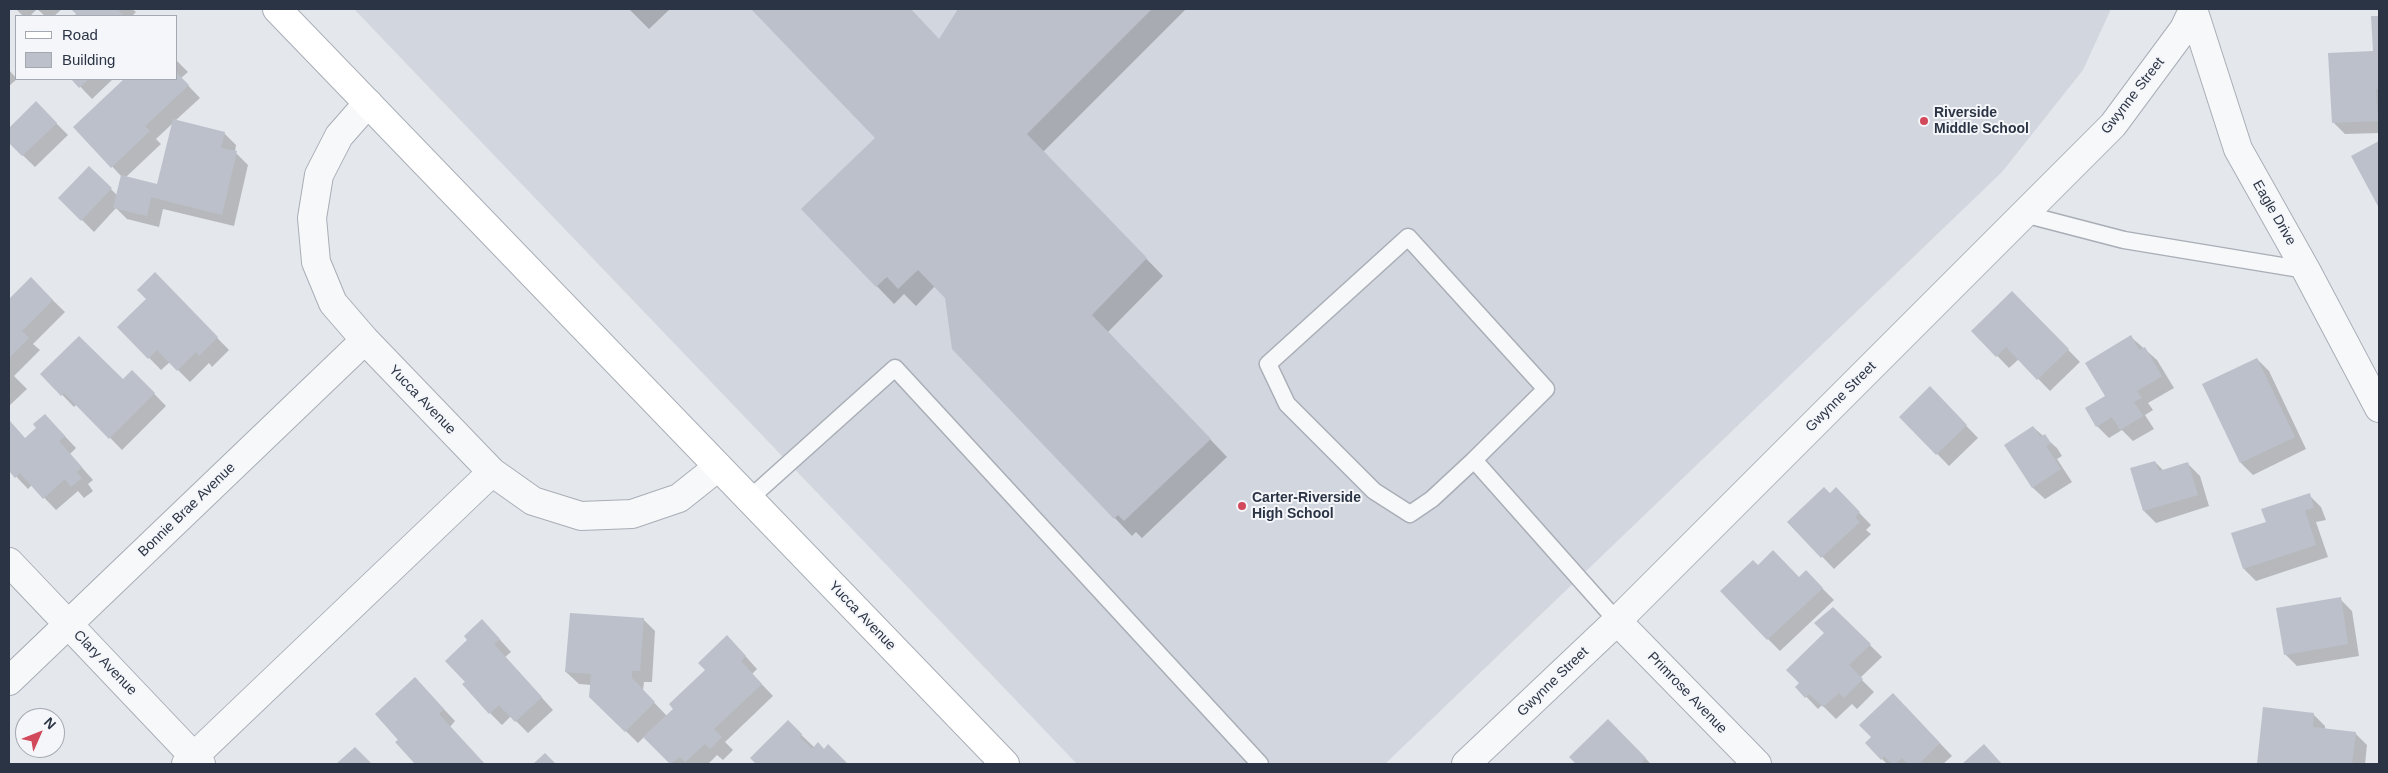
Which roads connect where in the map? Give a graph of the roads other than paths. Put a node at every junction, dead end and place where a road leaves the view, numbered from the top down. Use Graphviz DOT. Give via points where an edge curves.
graph roads {
  1 [pos="277,9"];
  2 [pos="2192,9"];
  3 [pos="368,103"];
  4 [pos="2024,214"];
  5 [pos="2306,270"];
  6 [pos="365,340"];
  7 [pos="2379,408"];
  8 [pos="1474,460"];
  9 [pos="718,467"];
  10 [pos="492,472"];
  11 [pos="749,499"];
  12 [pos="9,562"];
  13 [pos="1617,621"];
  14 [pos="68,624"];
  15 [pos="9,681"];
  16 [pos="194,762"];
  17 [pos="1005,764"];
  18 [pos="1260,764"];
  19 [pos="1466,764"];
  20 [pos="1757,764"];
  1 -- 3 [label="street, Yucca Avenue"];
  2 -- 4 [label="street, Gwynne Street" via="2184,29 2113,125"];
  2 -- 5 [label="street, Eagle Drive" via="2238,149"];
  3 -- 6 [label="street, Yucca Avenue" via="339,136 319,175 312,218 316,262 333,302"];
  3 -- 9 [label="street, Yucca Avenue"];
  4 -- 5 [label="lane" via="2124,240"];
  4 -- 13 [label="street, Gwynne Street"];
  5 -- 7 [label="street, Eagle Drive"];
  6 -- 10 [label="street, Yucca Avenue"];
  6 -- 14 [label="street, Bonnie Brae Avenue"];
  8 -- 8 [label="lane" via="1546,389 1408,238 1268,364 1287,404 1374,491 1410,514 1432,500"];
  8 -- 13 [label="lane"];
  9 -- 10 [label="street, Yucca Avenue" via="678,498 632,514 581,516 533,501"];
  9 -- 11 [label="street, Yucca Avenue"];
  10 -- 16 [label="street"];
  11 -- 17 [label="street, Yucca Avenue"];
  11 -- 18 [label="lane" via="895,368"];
  12 -- 14 [label="street, Clary Avenue"];
  13 -- 19 [label="street, Gwynne Street"];
  13 -- 20 [label="street, Primrose Avenue"];
  14 -- 15 [label="street, Bonnie Brae Avenue"];
  14 -- 16 [label="street, Clary Avenue"];
}
